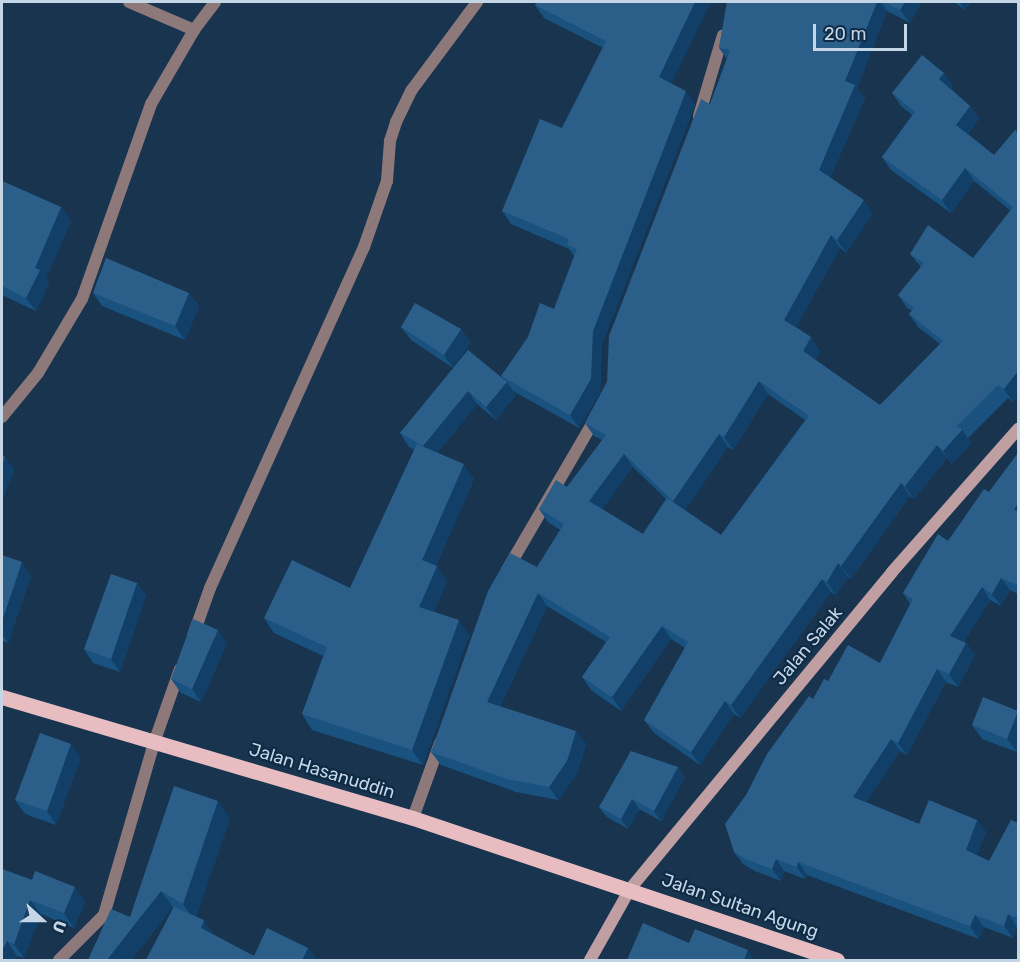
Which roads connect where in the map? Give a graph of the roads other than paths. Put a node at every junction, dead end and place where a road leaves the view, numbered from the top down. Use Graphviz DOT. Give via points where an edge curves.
graph roads {
  1 [pos="129,2"];
  2 [pos="215,2"];
  3 [pos="477,2"];
  4 [pos="727,16"];
  5 [pos="194,30"];
  6 [pos="692,134"];
  7 [pos="603,404"];
  8 [pos="2,417"];
  9 [pos="1018,429"];
  10 [pos="500,582"];
  11 [pos="2,697"];
  12 [pos="443,734"];
  13 [pos="155,740"];
  14 [pos="413,818"];
  15 [pos="630,889"];
  16 [pos="59,960"];
  17 [pos="590,960"];
  18 [pos="837,960"];
  1 -- 5 [label="street"];
  2 -- 5 [label="street"];
  3 -- 13 [label="street" via="411,91 396,122 390,141 387,181 364,247 210,588"];
  4 -- 6 [label="street" via="709,92"];
  5 -- 8 [label="street" via="151,104 82,299 38,374"];
  7 -- 10 [label="street"];
  9 -- 15 [label="main road, Jalan Salak" via="892,572"];
  11 -- 13 [label="main road, Jalan Hasanuddin"];
  12 -- 14 [label="street"];
  13 -- 14 [label="main road, Jalan Hasanuddin"];
  13 -- 16 [label="street" via="104,915"];
  14 -- 15 [label="main road, Jalan Hasanuddin"];
  15 -- 17 [label="main road, Jalan Salak"];
  15 -- 18 [label="main road, Jalan Sultan Agung"];
}
